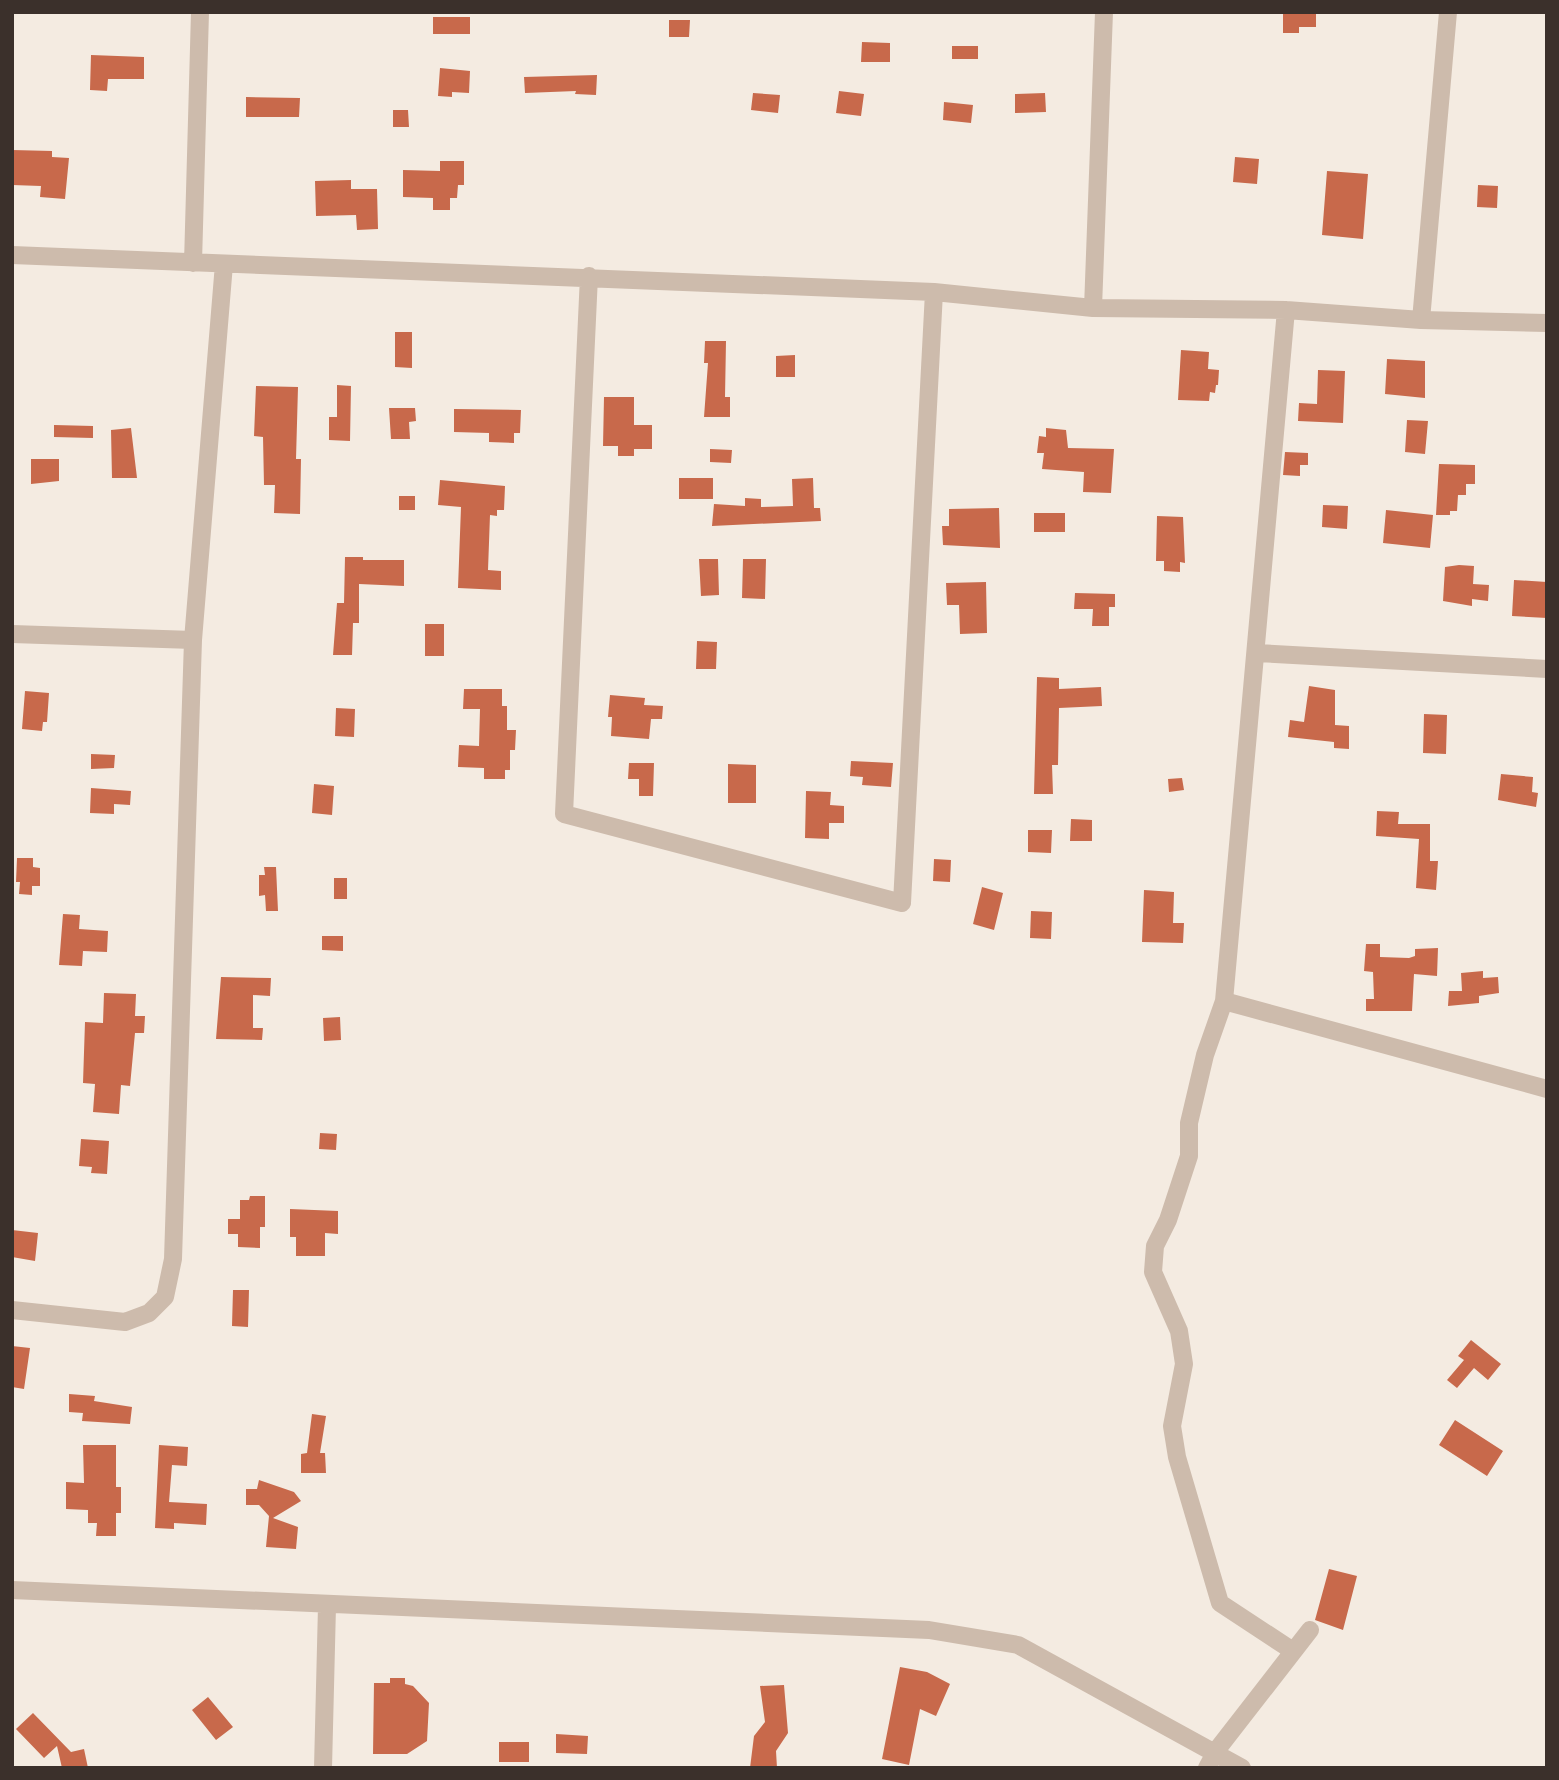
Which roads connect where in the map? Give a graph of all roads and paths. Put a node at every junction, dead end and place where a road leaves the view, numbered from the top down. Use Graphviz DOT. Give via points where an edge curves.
graph roads {
  1 [pos="200,12"];
  2 [pos="1104,12"];
  3 [pos="1448,12"];
  4 [pos="12,255"];
  5 [pos="192,263"];
  6 [pos="224,264"];
  7 [pos="589,276"];
  8 [pos="934,292"];
  9 [pos="1093,308"];
  10 [pos="1286,310"];
  11 [pos="1420,320"];
  12 [pos="1547,323"];
  13 [pos="12,634"];
  14 [pos="194,640"];
  15 [pos="1257,653"];
  16 [pos="1547,669"];
  17 [pos="1224,1001"];
  18 [pos="1547,1089"];
  19 [pos="12,1310"];
  20 [pos="12,1590"];
  21 [pos="327,1606"];
  22 [pos="1310,1630"];
  23 [pos="1293,1651"];
  24 [pos="1216,1751"];
  25 [pos="323,1768"];
  26 [pos="1207,1768"];
  27 [pos="1242,1768"];
  1 -- 5 [label="street"];
  2 -- 9 [label="street"];
  3 -- 11 [label="street"];
  4 -- 5 [label="street"];
  5 -- 6 [label="street"];
  6 -- 7 [label="street"];
  6 -- 14 [label="street"];
  7 -- 8 [label="street"];
  7 -- 8 [label="street" via="564,814 902,903"];
  8 -- 9 [label="street"];
  9 -- 10 [label="street"];
  10 -- 11 [label="street"];
  10 -- 15 [label="street"];
  11 -- 12 [label="street"];
  13 -- 14 [label="street"];
  14 -- 19 [label="street" via="173,1259 165,1297 149,1313 125,1322"];
  15 -- 16 [label="street"];
  15 -- 17 [label="street"];
  17 -- 18 [label="street"];
  17 -- 23 [label="street" via="1189,1123 1189,1156 1155,1246 1153,1272 1179,1331 1184,1364 1172,1426 1180,1469 1220,1603"];
  20 -- 21 [label="street"];
  21 -- 24 [label="street" via="929,1630 1018,1644"];
  21 -- 25 [label="street"];
  22 -- 23 [label="street"];
  23 -- 24 [label="street"];
  24 -- 26 [label="street"];
  24 -- 27 [label="street"];
}
